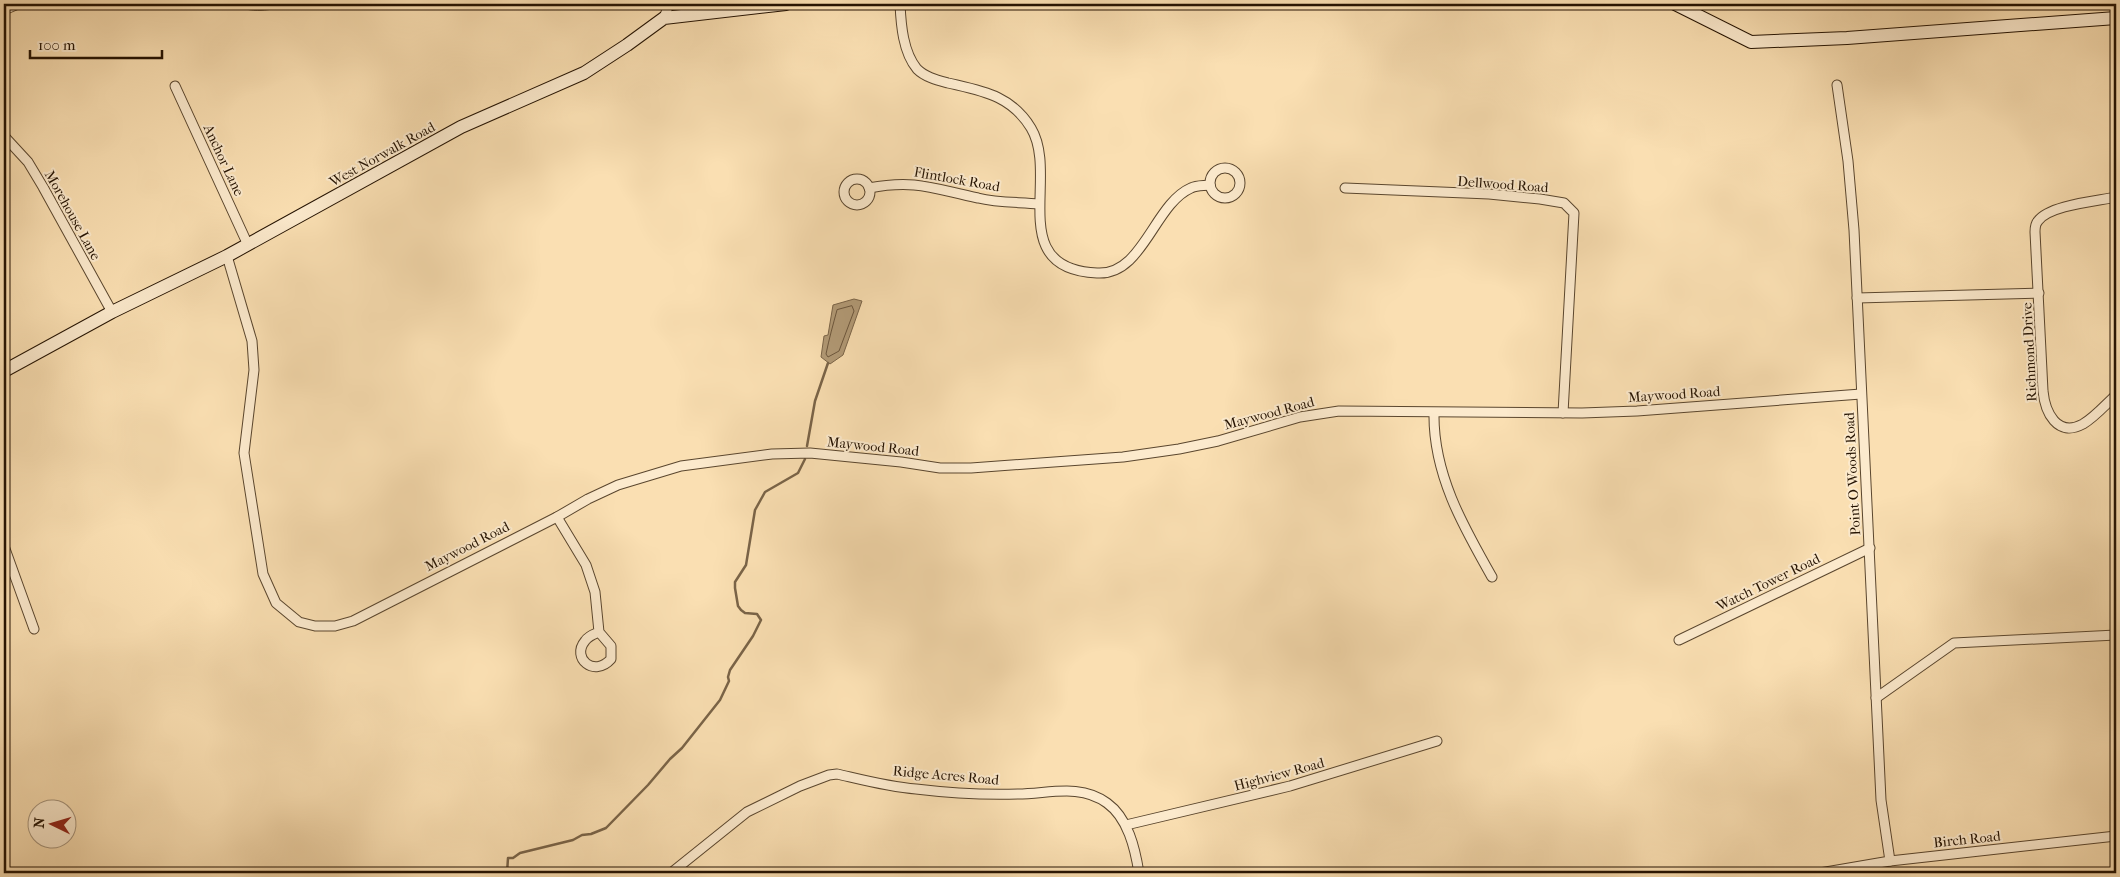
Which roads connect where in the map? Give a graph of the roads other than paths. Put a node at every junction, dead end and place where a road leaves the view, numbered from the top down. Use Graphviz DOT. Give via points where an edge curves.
graph roads {
  1 [pos="18,4"];
  2 [pos="669,4"];
  3 [pos="786,4"];
  4 [pos="900,4"];
  5 [pos="1676,4"];
  6 [pos="4,10"];
  7 [pos="664,18"];
  8 [pos="2116,18"];
  9 [pos="1837,85"];
  10 [pos="175,86"];
  11 [pos="4,136"];
  12 [pos="1210,185"];
  13 [pos="869,188"];
  14 [pos="1345,188"];
  15 [pos="2116,197"];
  16 [pos="1040,204"];
  17 [pos="248,245"];
  18 [pos="227,256"];
  19 [pos="2039,293"];
  20 [pos="1858,298"];
  21 [pos="112,312"];
  22 [pos="4,371"];
  23 [pos="1861,394"];
  24 [pos="2116,395"];
  25 [pos="1434,413"];
  26 [pos="1564,414"];
  27 [pos="558,516"];
  28 [pos="4,546"];
  29 [pos="1870,548"];
  30 [pos="1492,577"];
  31 [pos="34,629"];
  32 [pos="599,632"];
  33 [pos="2116,636"];
  34 [pos="1679,640"];
  35 [pos="1876,698"];
  36 [pos="1438,741"];
  37 [pos="1126,826"];
  38 [pos="2116,836"];
  39 [pos="1890,861"];
  40 [pos="671,873"];
  41 [pos="1140,873"];
  42 [pos="1820,873"];
  1 -- 6 [label="street"];
  2 -- 7 [label="street"];
  3 -- 7 [label="main road, West Norwalk Road"];
  4 -- 16 [label="street" via="907,49 918,69 933,79 1000,98 1021,112 1033,130 1039,154"];
  5 -- 8 [label="main road" via="1751,42"];
  7 -- 17 [label="main road, West Norwalk Road" via="584,72 461,128"];
  9 -- 20 [label="street, Point O Woods Road" via="1848,170"];
  10 -- 17 [label="street, Anchor Lane"];
  11 -- 21 [label="street, Morehouse Lane" via="28,162"];
  12 -- 16 [label="street" via="1192,187 1175,199 1139,251 1118,268 1099,274 1078,271 1051,257 1042,235"];
  13 -- 16 [label="street, Flintlock Road" via="901,183 979,199"];
  14 -- 26 [label="street, Dellwood Road" via="1523,197 1564,203 1571,208 1574,213"];
  15 -- 19 [label="street, Richmond Drive" via="2063,208 2037,221"];
  17 -- 18 [label="main road, West Norwalk Road"];
  18 -- 21 [label="main road, West Norwalk Road"];
  18 -- 27 [label="street, Maywood Road" via="252,341 254,370 244,453 263,574 276,603 295,619 315,626 335,626 353,621"];
  19 -- 20 [label="street, Richmond Drive"];
  19 -- 24 [label="street, Richmond Drive" via="2043,391 2049,415 2060,425 2076,427"];
  20 -- 23 [label="street, Point O Woods Road"];
  21 -- 22 [label="main road, West Norwalk Road"];
  23 -- 26 [label="street, Maywood Road"];
  23 -- 29 [label="street, Point O Woods Road"];
  25 -- 26 [label="street, Maywood Road"];
  25 -- 27 [label="street, Maywood Road" via="1322,413 1179,449 1123,457 971,468 940,468 810,453 735,458 681,466 618,485"];
  25 -- 30 [label="street" via="1437,449 1446,484 1460,520"];
  27 -- 32 [label="street" via="589,574 595,592"];
  28 -- 31 [label="street"];
  29 -- 34 [label="street, Watch Tower Road"];
  29 -- 35 [label="street, Point O Woods Road"];
  33 -- 35 [label="street" via="1954,643"];
  35 -- 39 [label="street, Point O Woods Road" via="1881,800"];
  36 -- 37 [label="street, Highview Road" via="1290,786"];
  37 -- 40 [label="street, Ridge Acres Road" via="1107,803 1082,792 946,792 837,774 768,800 747,812"];
  37 -- 41 [label="street, Ridge Acres Road"];
  38 -- 39 [label="street, Birch Road"];
  39 -- 42 [label="street, Birch Road"];
}
